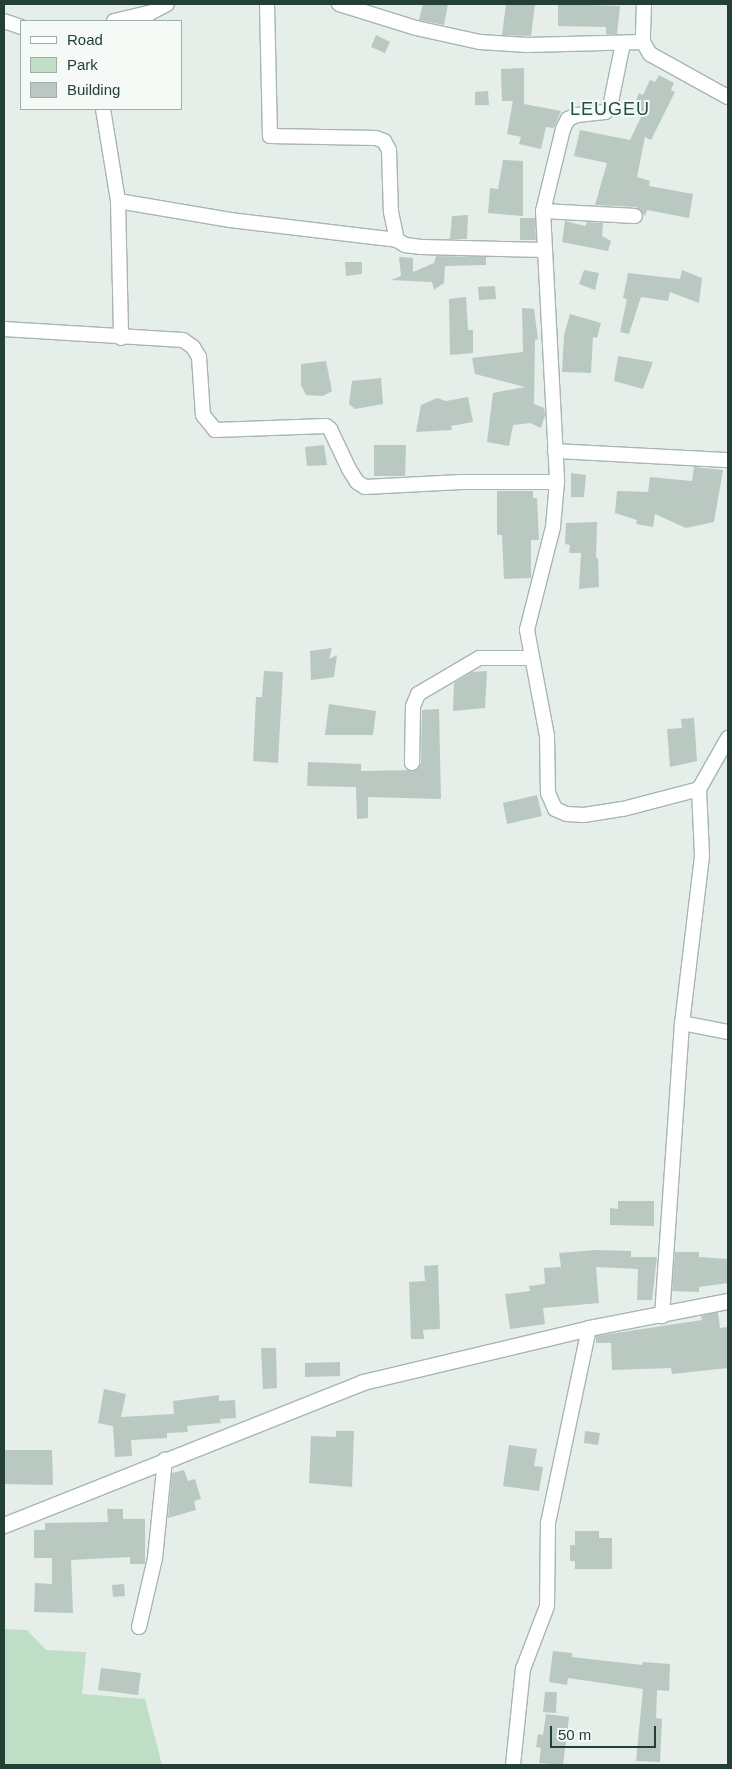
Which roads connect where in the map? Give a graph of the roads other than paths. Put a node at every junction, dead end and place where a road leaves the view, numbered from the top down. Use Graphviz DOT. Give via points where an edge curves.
graph roads {
  1 [pos="166,4"];
  2 [pos="267,4"];
  3 [pos="339,4"];
  4 [pos="644,4"];
  5 [pos="118,20"];
  6 [pos="4,21"];
  7 [pos="20,27"];
  8 [pos="623,42"];
  9 [pos="643,42"];
  10 [pos="728,96"];
  11 [pos="103,110"];
  12 [pos="118,202"];
  13 [pos="543,210"];
  14 [pos="634,216"];
  15 [pos="397,240"];
  16 [pos="543,250"];
  17 [pos="4,328"];
  18 [pos="121,338"];
  19 [pos="556,451"];
  20 [pos="728,460"];
  21 [pos="556,482"];
  22 [pos="530,658"];
  23 [pos="728,738"];
  24 [pos="412,763"];
  25 [pos="699,789"];
  26 [pos="682,1023"];
  27 [pos="728,1032"];
  28 [pos="728,1301"];
  29 [pos="662,1316"];
  30 [pos="589,1328"];
  31 [pos="165,1460"];
  32 [pos="4,1525"];
  33 [pos="139,1627"];
  34 [pos="513,1765"];
  1 -- 5 [label="street" via="150,13"];
  2 -- 15 [label="street" via="270,136 376,138 384,141 389,150 392,212"];
  3 -- 8 [label="street" via="416,28 480,42 527,45"];
  4 -- 9 [label="street"];
  6 -- 7 [label="street"];
  8 -- 9 [label="street"];
  8 -- 13 [label="street" via="610,107 606,112 568,119 563,128"];
  9 -- 10 [label="street" via="658,60"];
  11 -- 12 [label="street"];
  12 -- 15 [label="street" via="230,220"];
  12 -- 18 [label="street"];
  13 -- 14 [label="street"];
  13 -- 16 [label="street"];
  15 -- 16 [label="street" via="405,245 422,247"];
  16 -- 19 [label="street"];
  17 -- 18 [label="street"];
  18 -- 21 [label="street" via="183,340 193,347 199,357 203,415 215,430 326,426 348,469 365,487 460,482"];
  19 -- 20 [label="street"];
  19 -- 21 [label="street"];
  21 -- 22 [label="street" via="553,527 527,630"];
  22 -- 24 [label="street" via="479,658 418,694 413,706"];
  22 -- 25 [label="street" via="547,736 548,793 556,809 567,814 584,815 623,810"];
  23 -- 25 [label="street"];
  25 -- 26 [label="street" via="702,865"];
  26 -- 27 [label="street"];
  26 -- 29 [label="street"];
  28 -- 29 [label="main road"];
  29 -- 30 [label="main road"];
  30 -- 31 [label="main road" via="362,1382"];
  30 -- 34 [label="street" via="548,1524 547,1606 524,1669"];
  31 -- 32 [label="main road"];
  31 -- 33 [label="street" via="155,1558"];
}
